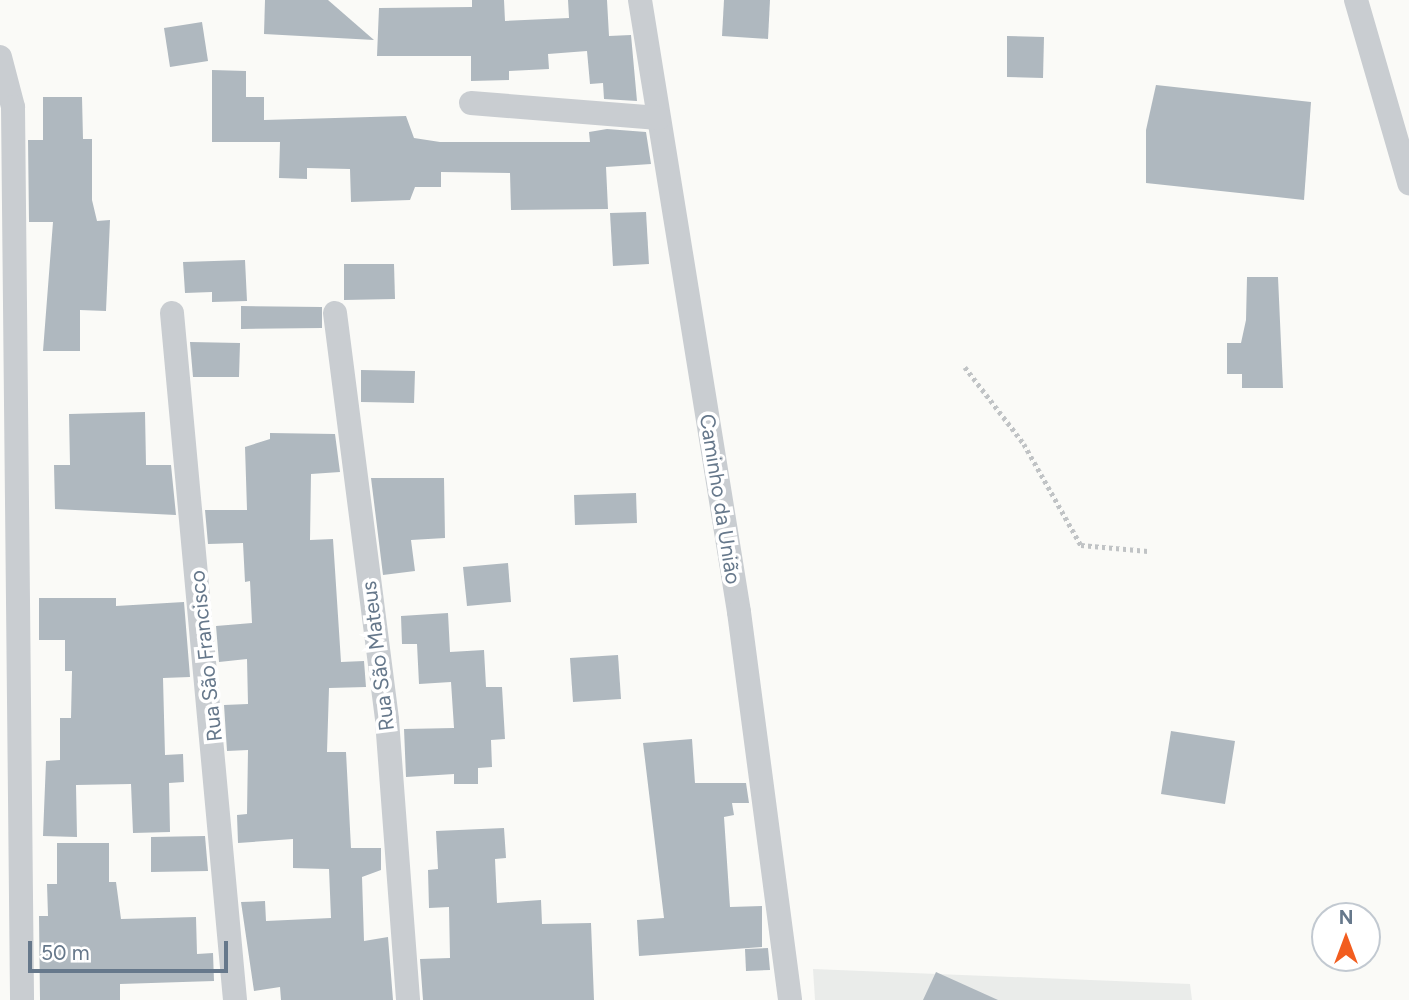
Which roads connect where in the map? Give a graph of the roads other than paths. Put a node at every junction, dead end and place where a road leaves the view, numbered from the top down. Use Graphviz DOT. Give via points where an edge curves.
graph roads {
  1 [pos="640,0"];
  2 [pos="1356,0"];
  3 [pos="0,57"];
  4 [pos="471,103"];
  5 [pos="658,118"];
  6 [pos="1409,183"];
  7 [pos="172,313"];
  8 [pos="335,313"];
  9 [pos="9,836"];
  10 [pos="22,1000"];
  11 [pos="235,1000"];
  12 [pos="408,1000"];
  13 [pos="790,1000"];
  1 -- 5 [label="street, Caminho da União"];
  2 -- 6 [label="street"];
  3 -- 9 [label="street" via="13,107"];
  4 -- 5 [label="street"];
  5 -- 13 [label="street, Caminho da União" via="743,639"];
  7 -- 11 [label="street, Rua São Francisco"];
  8 -- 12 [label="street, Rua São Mateus" via="387,720"];
  9 -- 10 [label="street"];
}
